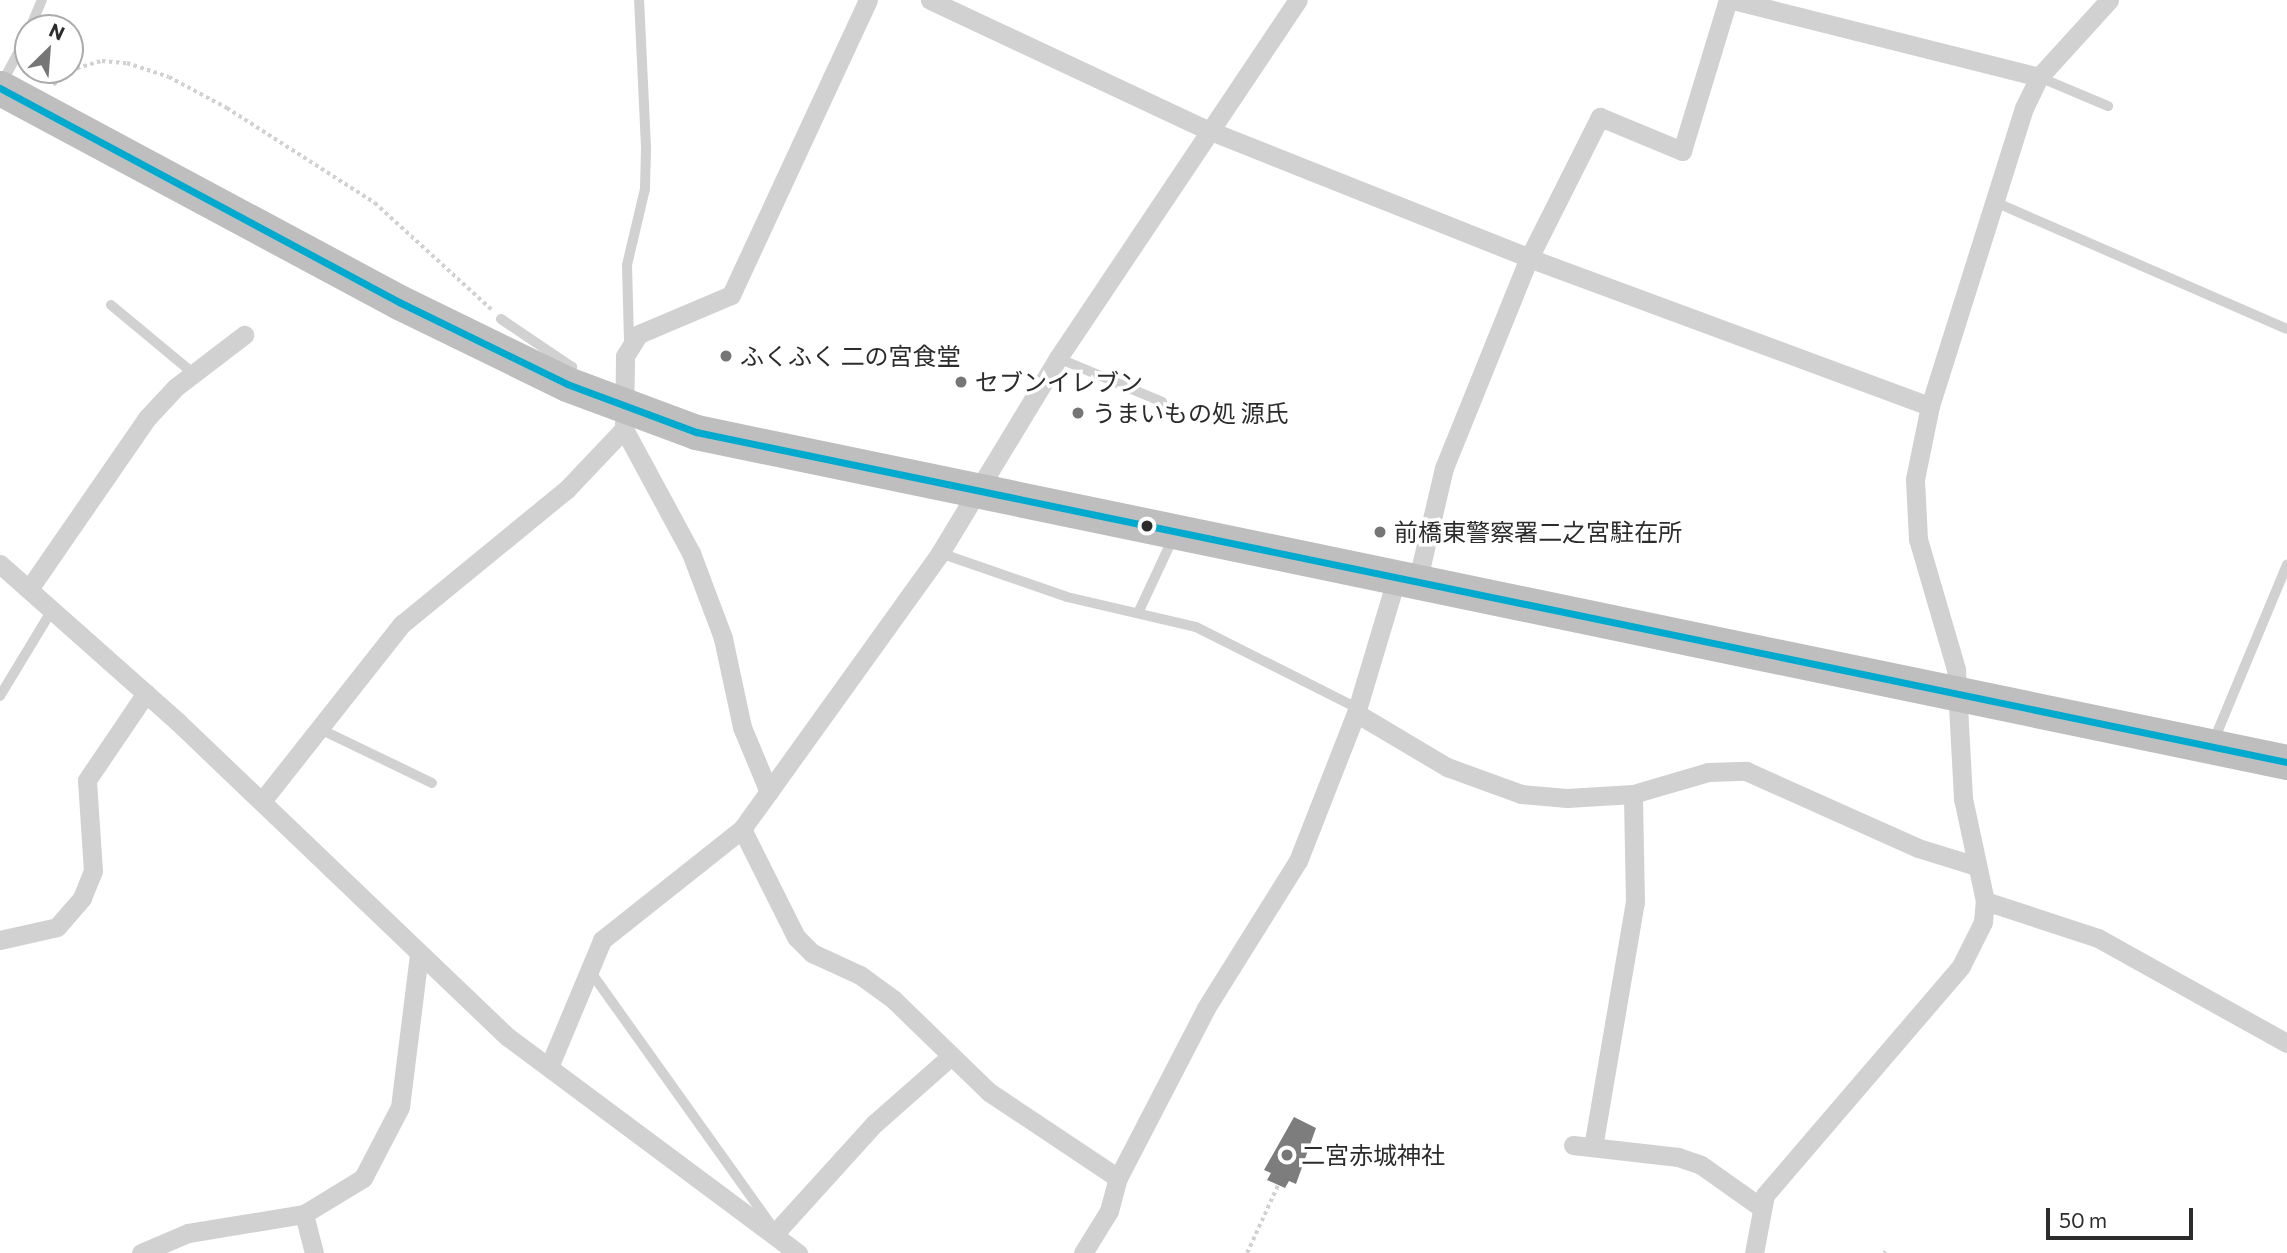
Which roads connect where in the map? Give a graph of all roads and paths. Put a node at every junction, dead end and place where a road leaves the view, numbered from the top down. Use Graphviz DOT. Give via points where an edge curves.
graph roads {
  1 [pos="639,0"];
  2 [pos="868,0"];
  3 [pos="930,0"];
  4 [pos="1298,0"];
  5 [pos="1730,0"];
  6 [pos="2109,0"];
  7 [pos="14,60"];
  8 [pos="84,66"];
  9 [pos="2039,77"];
  10 [pos="0,87"];
  11 [pos="2108,106"];
  12 [pos="1208,131"];
  13 [pos="1994,202"];
  14 [pos="1529,258"];
  15 [pos="111,305"];
  16 [pos="501,319"];
  17 [pos="2287,329"];
  18 [pos="244,335"];
  19 [pos="629,341"];
  20 [pos="1058,358"];
  21 [pos="193,373"];
  22 [pos="567,384"];
  23 [pos="1162,402"];
  24 [pos="1930,406"];
  25 [pos="623,418"];
  26 [pos="975,488"];
  27 [pos="1176,532"];
  28 [pos="940,552"];
  29 [pos="0,564"];
  30 [pos="2287,565"];
  31 [pos="1406,581"];
  32 [pos="2283,586"];
  33 [pos="29,589"];
  34 [pos="52,610"];
  35 [pos="1139,611"];
  36 [pos="1957,691"];
  37 [pos="146,693"];
  38 [pos="0,696"];
  39 [pos="1356,711"];
  40 [pos="322,730"];
  41 [pos="2213,748"];
  42 [pos="2287,762"];
  43 [pos="432,783"];
  44 [pos="769,792"];
  45 [pos="1633,794"];
  46 [pos="262,801"];
  47 [pos="742,829"];
  48 [pos="1973,864"];
  49 [pos="1985,901"];
  50 [pos="0,940"];
  51 [pos="419,955"];
  52 [pos="590,971"];
  53 [pos="2287,1043"];
  54 [pos="950,1057"];
  55 [pos="549,1067"];
  56 [pos="1573,1145"];
  57 [pos="1594,1147"];
  58 [pos="1118,1178"];
  59 [pos="1278,1185"];
  60 [pos="1759,1206"];
  61 [pos="304,1214"];
  62 [pos="776,1231"];
  63 [pos="141,1253"];
  64 [pos="314,1253"];
  65 [pos="798,1253"];
  66 [pos="1083,1253"];
  67 [pos="1247,1253"];
  68 [pos="1754,1253"];
  1 -- 19 [label="lane" via="645,189 627,265"];
  2 -- 19 [label="street" via="731,295"];
  3 -- 12 [label="street"];
  4 -- 12 [label="street"];
  5 -- 9 [label="street"];
  5 -- 14 [label="street" via="1682,151 1600,117"];
  6 -- 9 [label="street"];
  7 -- 10 [label="lane"];
  8 -- 16 [label="path" via="102,61 127,63 169,77 227,108 375,203"];
  9 -- 11 [label="lane"];
  9 -- 13 [label="street"];
  10 -- 22 [label="highway" via="399,302"];
  12 -- 14 [label="street"];
  12 -- 20 [label="street"];
  13 -- 17 [label="lane"];
  13 -- 24 [label="street"];
  14 -- 24 [label="street"];
  14 -- 31 [label="street" via="1444,468"];
  15 -- 21 [label="lane"];
  16 -- 22 [label="lane" via="572,367"];
  18 -- 21 [label="street"];
  19 -- 25 [label="street"];
  20 -- 23 [label="lane"];
  20 -- 26 [label="street"];
  21 -- 33 [label="street" via="132,438"];
  22 -- 25 [label="highway"];
  24 -- 36 [label="street" via="1915,479 1916,518"];
  25 -- 26 [label="highway"];
  25 -- 40 [label="street" via="567,489 402,624"];
  25 -- 44 [label="street" via="691,553 723,638 746,739"];
  26 -- 27 [label="highway"];
  26 -- 28 [label="street"];
  27 -- 31 [label="highway"];
  27 -- 35 [label="lane"];
  28 -- 35 [label="lane" via="1067,597"];
  28 -- 44 [label="street"];
  29 -- 33 [label="street"];
  30 -- 32 [label="lane"];
  31 -- 36 [label="highway"];
  31 -- 39 [label="street"];
  32 -- 41 [label="lane"];
  33 -- 34 [label="street"];
  34 -- 37 [label="street"];
  34 -- 38 [label="lane"];
  35 -- 39 [label="lane" via="1196,628"];
  36 -- 41 [label="highway"];
  36 -- 48 [label="street" via="1962,797"];
  37 -- 46 [label="street"];
  37 -- 50 [label="street" via="87,780 93,871 82,898 57,927"];
  39 -- 45 [label="street" via="1447,767 1511,791 1567,798"];
  39 -- 58 [label="street" via="1298,861 1206,1008"];
  40 -- 43 [label="lane"];
  40 -- 46 [label="street"];
  41 -- 42 [label="highway"];
  44 -- 47 [label="street"];
  45 -- 48 [label="street" via="1707,772 1746,771 1918,848"];
  45 -- 57 [label="street" via="1635,902"];
  46 -- 51 [label="street"];
  47 -- 52 [label="street" via="626,916 602,940"];
  47 -- 54 [label="street" via="796,937 812,953 859,975 893,999"];
  48 -- 49 [label="street"];
  49 -- 53 [label="street" via="2098,938"];
  49 -- 60 [label="street" via="1983,922 1961,966 1864,1075"];
  51 -- 55 [label="street"];
  51 -- 61 [label="street" via="394,1126 363,1178"];
  52 -- 55 [label="street"];
  52 -- 62 [label="lane"];
  54 -- 58 [label="street" via="989,1092"];
  54 -- 62 [label="street" via="874,1124"];
  55 -- 62 [label="street" via="662,1155"];
  56 -- 57 [label="street"];
  57 -- 60 [label="street" via="1701,1165"];
  58 -- 66 [label="street" via="1109,1210"];
  59 -- 67 [label="path"];
  60 -- 68 [label="street"];
  61 -- 63 [label="street" via="188,1233"];
  61 -- 64 [label="street"];
  62 -- 65 [label="street"];
}
